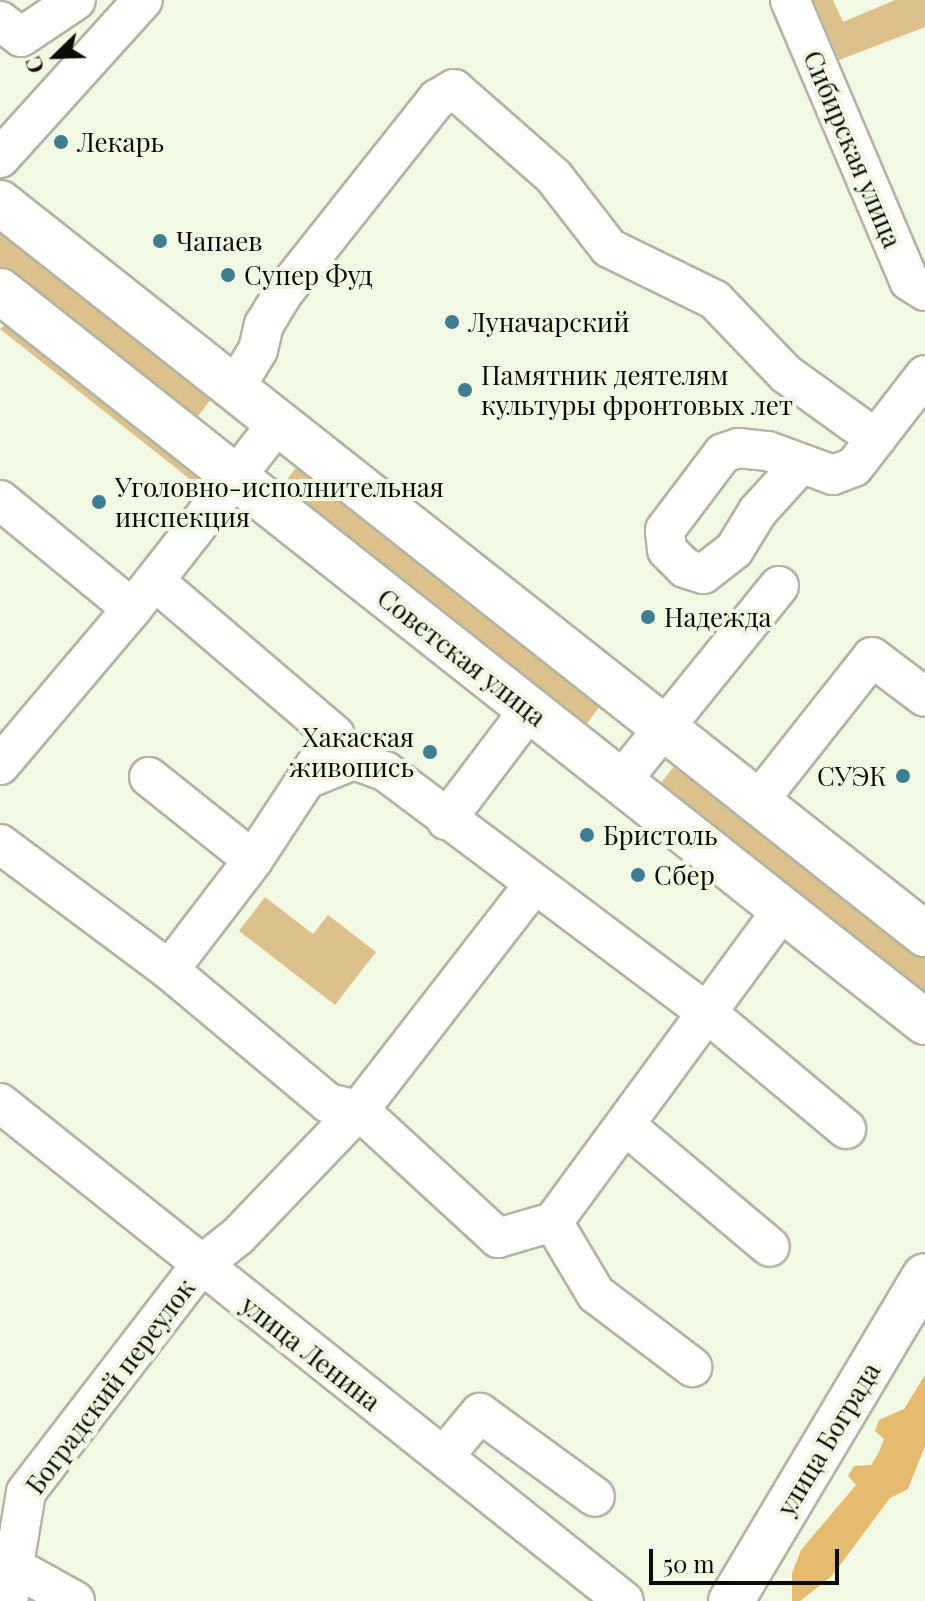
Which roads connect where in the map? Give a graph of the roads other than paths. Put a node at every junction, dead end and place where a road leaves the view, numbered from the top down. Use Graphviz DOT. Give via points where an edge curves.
graph roads {
  1 [pos="76,0"];
  2 [pos="143,0"];
  3 [pos="790,0"];
  4 [pos="0,21"];
  5 [pos="0,158"];
  6 [pos="0,203"];
  7 [pos="925,291"];
  8 [pos="2,297"];
  9 [pos="234,389"];
  10 [pos="919,395"];
  11 [pos="277,424"];
  12 [pos="876,439"];
  13 [pos="799,466"];
  14 [pos="234,478"];
  15 [pos="0,500"];
  16 [pos="779,586"];
  17 [pos="144,595"];
  18 [pos="925,697"];
  19 [pos="530,709"];
  20 [pos="667,725"];
  21 [pos="0,765"];
  22 [pos="149,777"];
  23 [pos="309,778"];
  24 [pos="621,781"];
  25 [pos="759,800"];
  26 [pos="446,820"];
  27 [pos="0,844"];
  28 [pos="253,860"];
  29 [pos="533,886"];
  30 [pos="783,909"];
  31 [pos="925,934"];
  32 [pos="169,970"];
  33 [pos="705,1011"];
  34 [pos="925,1022"];
  35 [pos="0,1103"];
  36 [pos="359,1110"];
  37 [pos="625,1125"];
  38 [pos="846,1129"];
  39 [pos="553,1222"];
  40 [pos="770,1247"];
  41 [pos="200,1266"];
  42 [pos="925,1276"];
  43 [pos="692,1367"];
  44 [pos="444,1456"];
  45 [pos="595,1497"];
  46 [pos="8,1577"];
  47 [pos="75,1601"];
  48 [pos="624,1601"];
  49 [pos="731,1601"];
  1 -- 4 [label="street" via="21,37"];
  2 -- 5 [label="street"];
  3 -- 7 [label="street, Сибирская улица" via="909,281"];
  6 -- 9 [label="main road"];
  8 -- 14 [label="main road, Советская улица"];
  9 -- 11 [label="main road"];
  9 -- 12 [label="street" via="284,292 437,99 454,89 554,177 609,248 715,300 786,374"];
  10 -- 12 [label="street"];
  11 -- 14 [label="street"];
  11 -- 20 [label="main road"];
  12 -- 13 [label="street" via="854,467 833,475"];
  14 -- 17 [label="street"];
  14 -- 19 [label="main road, Советская улица"];
  15 -- 17 [label="street"];
  16 -- 20 [label="street"];
  17 -- 21 [label="street"];
  17 -- 23 [label="street" via="335,735"];
  18 -- 25 [label="street" via="872,657"];
  19 -- 24 [label="main road, Советская улица"];
  19 -- 26 [label="street"];
  20 -- 24 [label="street"];
  20 -- 25 [label="main road"];
  22 -- 28 [label="street"];
  23 -- 26 [label="street" via="354,760 385,771"];
  23 -- 28 [label="street"];
  24 -- 30 [label="main road, Советская улица"];
  25 -- 31 [label="main road"];
  26 -- 29 [label="street"];
  27 -- 32 [label="street"];
  28 -- 32 [label="street"];
  29 -- 33 [label="street"];
  29 -- 36 [label="street, Боградский переулок"];
  30 -- 33 [label="street"];
  30 -- 34 [label="main road, Советская улица"];
  32 -- 36 [label="street" via="328,1103"];
  33 -- 37 [label="street"];
  33 -- 38 [label="street"];
  35 -- 41 [label="street, улица Ленина"];
  36 -- 39 [label="street" via="498,1238"];
  36 -- 41 [label="street, Боградский переулок" via="238,1236"];
  37 -- 39 [label="street"];
  37 -- 40 [label="street"];
  39 -- 43 [label="street" via="596,1294"];
  41 -- 44 [label="street, улица Ленина"];
  41 -- 46 [label="street, Боградский переулок" via="26,1492"];
  42 -- 49 [label="main road, улица Бограда"];
  44 -- 45 [label="street" via="480,1413"];
  44 -- 48 [label="street, улица Ленина"];
  46 -- 47 [label="street"];
}
